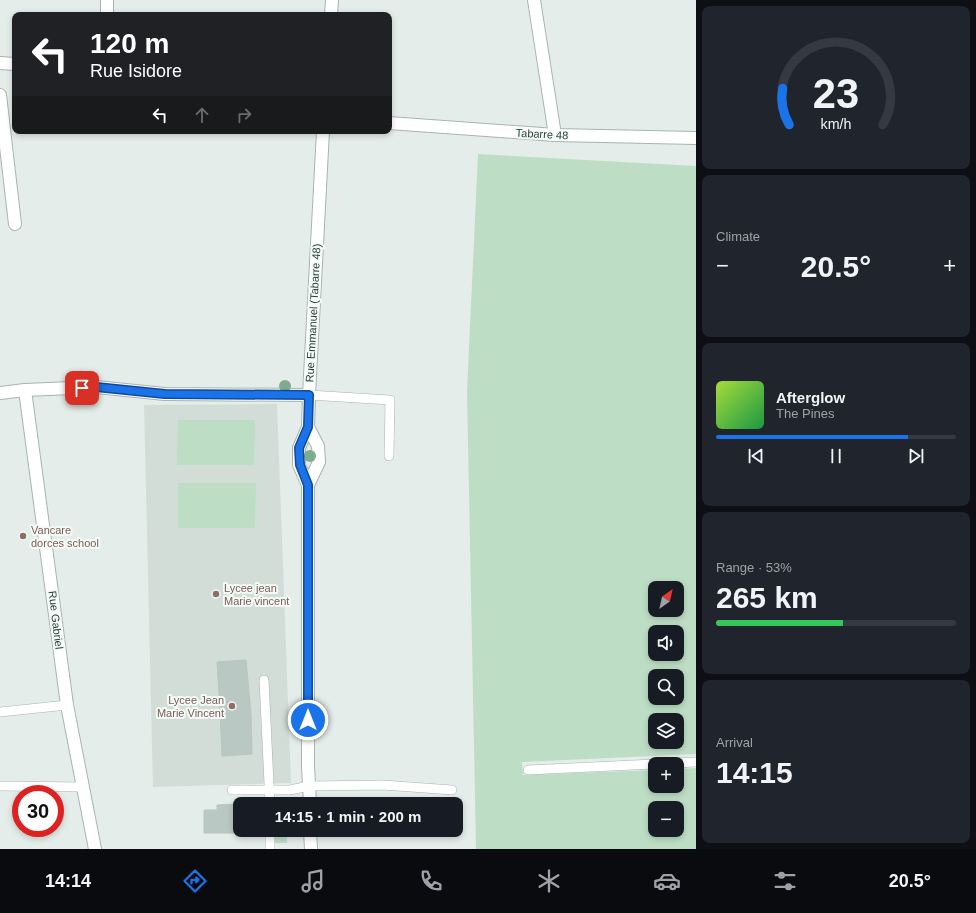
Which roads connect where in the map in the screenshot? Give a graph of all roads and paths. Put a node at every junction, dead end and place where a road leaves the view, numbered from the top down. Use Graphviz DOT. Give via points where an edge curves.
graph roads {
  1 [pos="107,0"];
  2 [pos="332,0"];
  3 [pos="534,0"];
  4 [pos="107,12"];
  5 [pos="330,12"];
  6 [pos="0,63"];
  7 [pos="12,64"];
  8 [pos="0,95"];
  9 [pos="392,122"];
  10 [pos="322,134"];
  11 [pos="555,135"];
  12 [pos="696,138"];
  13 [pos="15,224"];
  14 [pos="25,390"];
  15 [pos="0,393"];
  16 [pos="309,395"];
  17 [pos="308,427"];
  18 [pos="389,456"];
  19 [pos="308,485"];
  20 [pos="264,680"];
  21 [pos="67,705"];
  22 [pos="0,712"];
  23 [pos="696,762"];
  24 [pos="528,770"];
  25 [pos="0,786"];
  26 [pos="309,786"];
  27 [pos="83,787"];
  28 [pos="232,790"];
  29 [pos="452,790"];
  30 [pos="270,791"];
  31 [pos="270,797"];
  32 [pos="310,797"];
  33 [pos="270,837"];
  34 [pos="310,837"];
  35 [pos="95,849"];
  36 [pos="270,849"];
  37 [pos="311,849"];
  1 -- 4 [label="street"];
  2 -- 5 [label="street"];
  3 -- 11 [label="street"];
  6 -- 7 [label="street"];
  8 -- 13 [label="street"];
  9 -- 11 [label="street, Tabarre 48"];
  10 -- 16 [label="street, Rue Emmanuel (Tabarre 48)"];
  11 -- 12 [label="street, Tabarre 48"];
  14 -- 15 [label="street"];
  14 -- 16 [label="street" via="96,387 165,394"];
  14 -- 21 [label="street, Rue Gabriel"];
  16 -- 17 [label="street, Rue Emmanuel (Tabarre 48)"];
  16 -- 18 [label="lane" via="390,400"];
  17 -- 19 [label="street, Rue Emmanuel (Tabarre 48)" via="299,448 300,465"];
  17 -- 19 [label="street" via="318,446 319,462"];
  19 -- 26 [label="street, Rue Emmanuel (Tabarre 48)"];
  20 -- 30 [label="lane"];
  21 -- 22 [label="lane"];
  21 -- 27 [label="street, Rue Gabriel"];
  23 -- 24 [label="lane"];
  25 -- 27 [label="lane"];
  26 -- 29 [label="lane" via="383,785"];
  26 -- 30 [label="lane"];
  26 -- 32 [label="street, Rue Emmanuel (Tabarre 48)"];
  27 -- 35 [label="street, Rue Gabriel"];
  28 -- 30 [label="lane"];
  30 -- 31 [label="lane"];
  33 -- 36 [label="lane"];
  34 -- 37 [label="street"];
}
